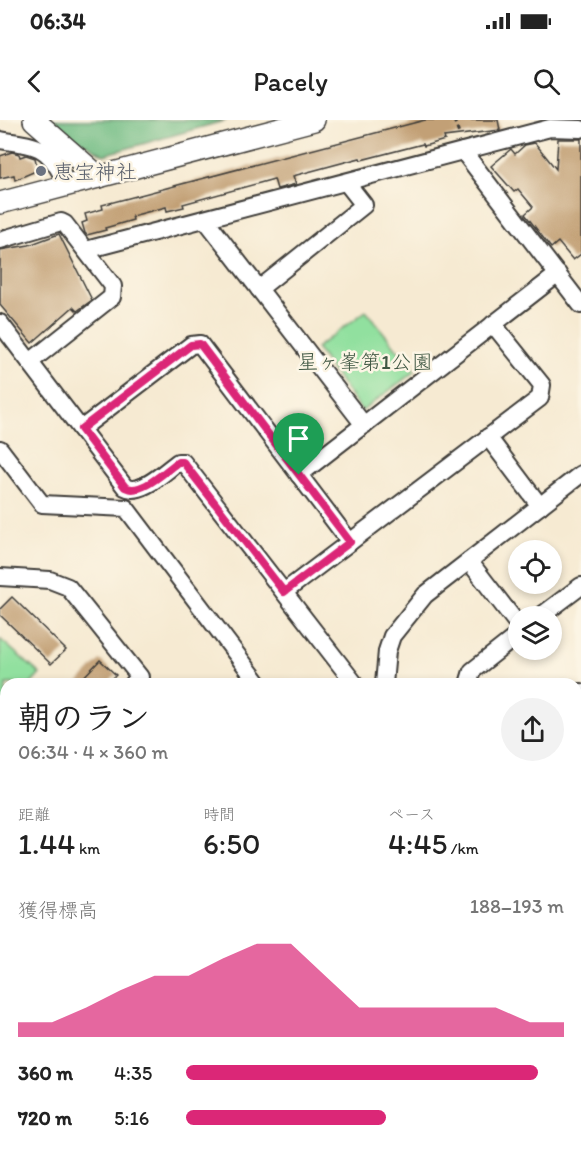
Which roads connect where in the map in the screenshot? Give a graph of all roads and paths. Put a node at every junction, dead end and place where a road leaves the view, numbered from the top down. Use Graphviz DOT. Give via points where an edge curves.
graph roads {
  1 [pos="33,120"];
  2 [pos="314,120"];
  3 [pos="257,127"];
  4 [pos="581,129"];
  5 [pos="0,140"];
  6 [pos="464,151"];
  7 [pos="99,177"];
  8 [pos="346,182"];
  9 [pos="67,185"];
  10 [pos="0,203"];
  11 [pos="205,219"];
  12 [pos="0,240"];
  13 [pos="86,250"];
  14 [pos="558,274"];
  15 [pos="259,289"];
  16 [pos="581,305"];
  17 [pos="0,323"];
  18 [pos="493,324"];
  19 [pos="30,362"];
  20 [pos="364,425"];
  21 [pos="81,429"];
  22 [pos="488,437"];
  23 [pos="0,449"];
  24 [pos="581,474"];
  25 [pos="299,475"];
  26 [pos="540,506"];
  27 [pos="350,542"];
  28 [pos="469,561"];
  29 [pos="0,577"];
  30 [pos="581,586"];
  31 [pos="284,592"];
  32 [pos="554,606"];
  33 [pos="508,612"];
  34 [pos="508,643"];
  35 [pos="139,678"];
  36 [pos="254,678"];
  37 [pos="349,678"];
  38 [pos="385,678"];
  39 [pos="470,678"];
  1 -- 7 [label="street"];
  2 -- 3 [label="street"];
  3 -- 7 [label="street"];
  4 -- 6 [label="street" via="550,128"];
  5 -- 9 [label="street" via="44,149 56,162"];
  6 -- 8 [label="street"];
  6 -- 14 [label="street"];
  7 -- 9 [label="street"];
  8 -- 11 [label="street"];
  8 -- 15 [label="street" via="364,205"];
  9 -- 10 [label="street"];
  11 -- 13 [label="street"];
  11 -- 15 [label="street"];
  12 -- 13 [label="street" via="61,222"];
  13 -- 19 [label="street" via="113,286 112,297"];
  14 -- 16 [label="street"];
  14 -- 18 [label="street"];
  15 -- 20 [label="street"];
  17 -- 19 [label="street"];
  18 -- 20 [label="street"];
  18 -- 22 [label="street" via="542,385 540,398"];
  19 -- 21 [label="street"];
  20 -- 25 [label="street"];
  21 -- 25 [label="street" via="191,345 200,344"];
  21 -- 31 [label="street" via="130,490 141,488 183,462"];
  22 -- 26 [label="street"];
  22 -- 27 [label="street"];
  23 -- 36 [label="street" via="42,504 126,508"];
  24 -- 26 [label="street"];
  25 -- 27 [label="street"];
  26 -- 28 [label="street"];
  27 -- 31 [label="street"];
  28 -- 33 [label="street"];
  28 -- 38 [label="street" via="424,595 408,613 392,636"];
  29 -- 35 [label="street" via="50,580 68,587"];
  30 -- 32 [label="street"];
  31 -- 37 [label="street"];
  34 -- 39 [label="street" via="472,671"];
}
